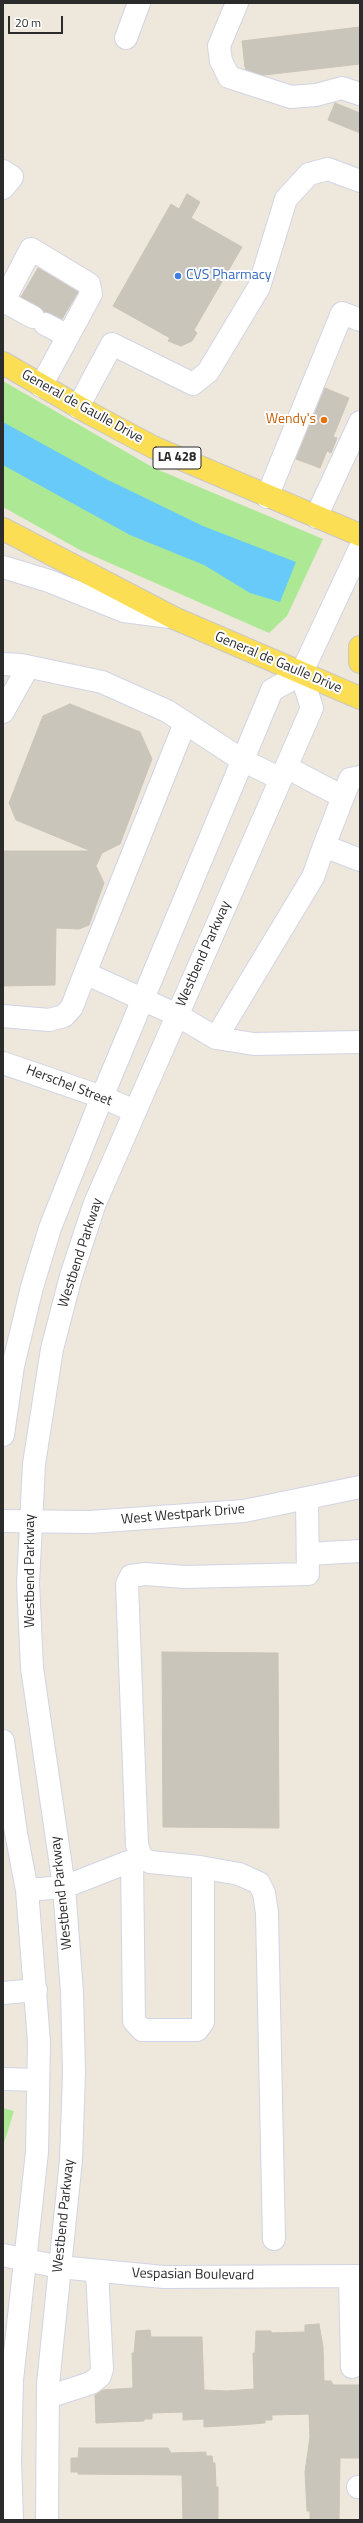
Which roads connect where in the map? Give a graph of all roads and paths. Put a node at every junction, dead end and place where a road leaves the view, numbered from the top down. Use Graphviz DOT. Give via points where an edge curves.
graph roads {
  1 [pos="139,3"];
  2 [pos="237,3"];
  3 [pos="126,38"];
  4 [pos="360,94"];
  5 [pos="3,171"];
  6 [pos="360,181"];
  7 [pos="3,188"];
  8 [pos="3,302"];
  9 [pos="360,320"];
  10 [pos="68,336"];
  11 [pos="3,363"];
  12 [pos="41,386"];
  13 [pos="78,407"];
  14 [pos="360,422"];
  15 [pos="266,497"];
  16 [pos="316,517"];
  17 [pos="3,529"];
  18 [pos="360,535"];
  19 [pos="360,548"];
  20 [pos="3,567"];
  21 [pos="174,618"];
  22 [pos="360,647"];
  23 [pos="360,662"];
  24 [pos="3,664"];
  25 [pos="28,666"];
  26 [pos="301,674"];
  27 [pos="360,698"];
  28 [pos="3,712"];
  29 [pos="185,723"];
  30 [pos="242,760"];
  31 [pos="284,773"];
  32 [pos="360,777"];
  33 [pos="343,797"];
  34 [pos="324,846"];
  35 [pos="360,859"];
  36 [pos="85,973"];
  37 [pos="143,998"];
  38 [pos="177,1015"];
  39 [pos="3,1016"];
  40 [pos="216,1038"];
  41 [pos="360,1042"];
  42 [pos="3,1062"];
  43 [pos="102,1097"];
  44 [pos="135,1111"];
  45 [pos="3,1435"];
  46 [pos="360,1487"];
  47 [pos="307,1498"];
  48 [pos="3,1521"];
  49 [pos="30,1522"];
  50 [pos="360,1551"];
  51 [pos="308,1554"];
  52 [pos="3,1741"];
  53 [pos="136,1859"];
  54 [pos="203,1868"];
  55 [pos="64,1887"];
  56 [pos="27,1890"];
  57 [pos="36,1990"];
  58 [pos="3,1993"];
  59 [pos="3,2079"];
  60 [pos="38,2080"];
  61 [pos="274,2239"];
  62 [pos="3,2254"];
  63 [pos="26,2260"];
  64 [pos="59,2267"];
  65 [pos="97,2271"];
  66 [pos="355,2276"];
  67 [pos="352,2367"];
  68 [pos="48,2397"];
  69 [pos="12,2520"];
  70 [pos="47,2520"];
  1 -- 3 [label="street"];
  2 -- 4 [label="street" via="219,46 221,61 230,77 291,97 316,95 342,88"];
  5 -- 7 [label="street" via="12,176"];
  6 -- 13 [label="street" via="328,169 309,174 286,199 259,287 208,372 193,384 112,344"];
  8 -- 10 [label="street"];
  8 -- 10 [label="street" via="31,248 89,284 91,294"];
  9 -- 15 [label="street" via="342,313"];
  10 -- 12 [label="street"];
  11 -- 12 [label="main road, General de Gaulle Drive / LA 428"];
  12 -- 13 [label="main road, General de Gaulle Drive / LA 428"];
  13 -- 15 [label="main road, General de Gaulle Drive / LA 428" via="152,447"];
  14 -- 16 [label="street"];
  15 -- 16 [label="main road, General de Gaulle Drive / LA 428"];
  16 -- 18 [label="main road, General de Gaulle Drive / LA 428"];
  17 -- 21 [label="main road, General de Gaulle Drive"];
  19 -- 26 [label="street"];
  20 -- 21 [label="street" via="50,581 124,611"];
  21 -- 26 [label="main road, General de Gaulle Drive"];
  22 -- 23 [label="main road"];
  24 -- 25 [label="street"];
  25 -- 28 [label="street"];
  25 -- 29 [label="street" via="102,682 167,711"];
  26 -- 27 [label="main road, General de Gaulle Drive"];
  26 -- 30 [label="street" via="272,690"];
  26 -- 31 [label="street, Westbend Parkway" via="312,708"];
  29 -- 30 [label="street"];
  29 -- 36 [label="street"];
  30 -- 31 [label="street"];
  30 -- 37 [label="street"];
  31 -- 33 [label="street"];
  31 -- 38 [label="street, Westbend Parkway"];
  32 -- 33 [label="street" via="350,779"];
  33 -- 34 [label="street"];
  34 -- 35 [label="street"];
  34 -- 40 [label="street" via="313,877"];
  36 -- 37 [label="street"];
  36 -- 39 [label="street" via="72,1007 64,1016 49,1020"];
  37 -- 38 [label="street"];
  37 -- 43 [label="street"];
  38 -- 40 [label="street"];
  38 -- 44 [label="street, Westbend Parkway"];
  40 -- 41 [label="street" via="254,1044"];
  42 -- 43 [label="street, Herschel Street"];
  43 -- 44 [label="street, Herschel Street"];
  43 -- 45 [label="street" via="50,1228 32,1287 13,1366"];
  44 -- 49 [label="street, Westbend Parkway" via="95,1203 71,1276 52,1349 34,1464"];
  46 -- 47 [label="street, West Westpark Drive"];
  47 -- 49 [label="street, West Westpark Drive" via="237,1512 127,1520"];
  47 -- 51 [label="street"];
  48 -- 49 [label="street, West Westpark Drive"];
  49 -- 55 [label="street, Westbend Parkway" via="28,1583 32,1668"];
  50 -- 51 [label="street"];
  51 -- 53 [label="street" via="308,1574 131,1576 127,1584"];
  52 -- 56 [label="street"];
  53 -- 54 [label="street"];
  53 -- 54 [label="street" via="134,2021 142,2030 197,2030 203,2022"];
  53 -- 55 [label="street"];
  54 -- 61 [label="street" via="239,1874 259,1883 264,1893 267,1913"];
  55 -- 56 [label="street"];
  55 -- 64 [label="street, Westbend Parkway" via="72,1992 74,2073 71,2160"];
  56 -- 57 [label="street"];
  57 -- 58 [label="street"];
  57 -- 60 [label="street"];
  59 -- 60 [label="street"];
  60 -- 63 [label="street" via="37,2152"];
  62 -- 63 [label="street, Vespasian Boulevard"];
  63 -- 64 [label="street, Vespasian Boulevard"];
  63 -- 69 [label="street" via="12,2380"];
  64 -- 65 [label="street, Vespasian Boulevard"];
  64 -- 68 [label="street, Westbend Parkway"];
  65 -- 66 [label="street, Vespasian Boulevard" via="164,2277"];
  65 -- 68 [label="street" via="102,2368 100,2376 91,2383"];
  66 -- 67 [label="street"];
  68 -- 70 [label="street, Westbend Parkway"];
}
